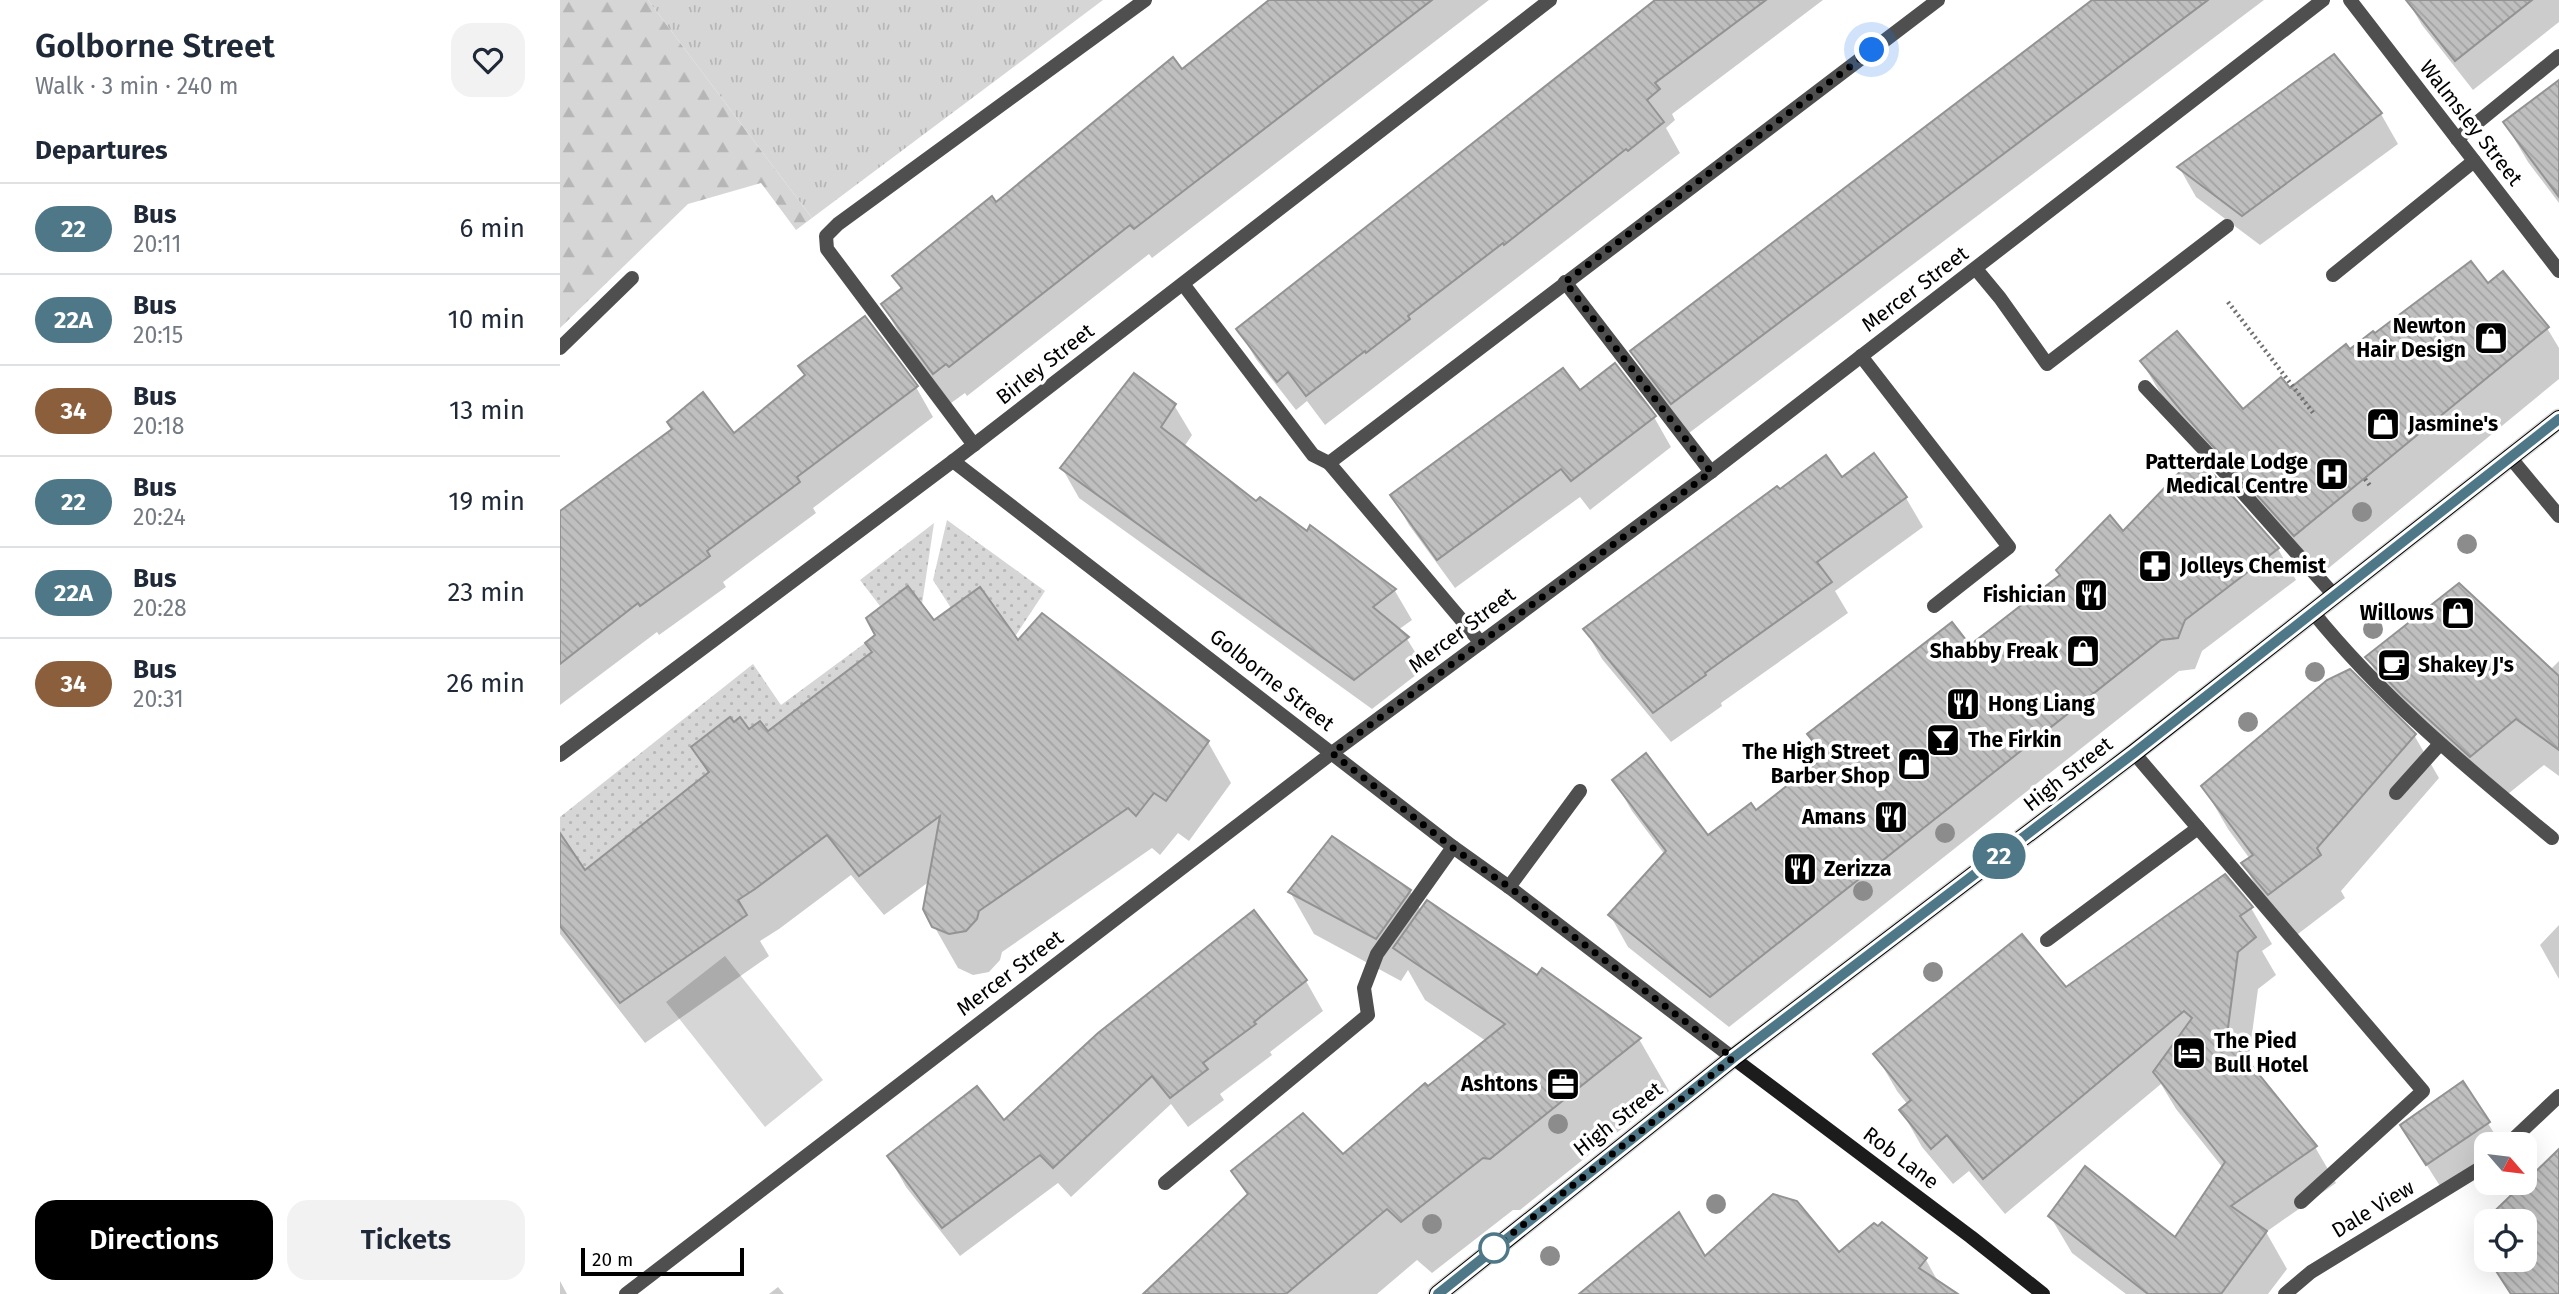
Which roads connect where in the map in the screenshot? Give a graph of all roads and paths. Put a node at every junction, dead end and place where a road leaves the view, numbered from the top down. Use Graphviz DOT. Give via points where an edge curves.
graph roads {
  1 [pos="1144,0"];
  2 [pos="1550,0"];
  3 [pos="1938,0"];
  4 [pos="2323,0"];
  5 [pos="2350,0"];
  6 [pos="2559,56"];
  7 [pos="2457,139"];
  8 [pos="2474,160"];
  9 [pos="2227,226"];
  10 [pos="1976,269"];
  11 [pos="2559,271"];
  12 [pos="2333,275"];
  13 [pos="632,278"];
  14 [pos="1565,282"];
  15 [pos="1184,284"];
  16 [pos="2228,302"];
  17 [pos="560,348"];
  18 [pos="1861,356"];
  19 [pos="2145,387"];
  20 [pos="2314,414"];
  21 [pos="2559,419"];
  22 [pos="974,445"];
  23 [pos="2509,456"];
  24 [pos="953,461"];
  25 [pos="1329,463"];
  26 [pos="1711,472"];
  27 [pos="2365,479"];
  28 [pos="2371,487"];
  29 [pos="2559,516"];
  30 [pos="2333,594"];
  31 [pos="1934,606"];
  32 [pos="2312,611"];
  33 [pos="1480,643"];
  34 [pos="2439,745"];
  35 [pos="1332,753"];
  36 [pos="2134,753"];
  37 [pos="560,755"];
  38 [pos="1580,791"];
  39 [pos="2396,793"];
  40 [pos="2198,828"];
  41 [pos="2552,838"];
  42 [pos="1453,848"];
  43 [pos="1509,887"];
  44 [pos="2048,940"];
  45 [pos="1733,1058"];
  46 [pos="2559,1096"];
  47 [pos="2521,1132"];
  48 [pos="2474,1172"];
  49 [pos="1165,1183"];
  50 [pos="2301,1202"];
  51 [pos="626,1294"];
  52 [pos="1438,1294"];
  53 [pos="2043,1294"];
  54 [pos="2286,1294"];
  1 -- 22 [label="street" via="826,236 827,249"];
  2 -- 15 [label="street, Birley Street"];
  3 -- 14 [label="street"];
  4 -- 10 [label="street, Mercer Street"];
  5 -- 7 [label="street, Walmsley Street"];
  6 -- 7 [label="street"];
  7 -- 8 [label="street, Walmsley Street"];
  8 -- 11 [label="street, Walmsley Street"];
  8 -- 12 [label="street"];
  9 -- 10 [label="street" via="2047,364"];
  10 -- 18 [label="street, Mercer Street"];
  13 -- 17 [label="street"];
  14 -- 25 [label="street"];
  14 -- 26 [label="street"];
  15 -- 22 [label="street, Birley Street"];
  15 -- 25 [label="street" via="1313,455"];
  16 -- 20 [label="path"];
  18 -- 26 [label="street, Mercer Street"];
  18 -- 31 [label="street" via="2009,547"];
  19 -- 30 [label="street"];
  21 -- 23 [label="main road, High Street"];
  22 -- 24 [label="street, Birley Street"];
  23 -- 29 [label="street"];
  23 -- 30 [label="main road, High Street"];
  24 -- 35 [label="street, Golborne Street"];
  24 -- 37 [label="street, Birley Street"];
  25 -- 33 [label="street"];
  26 -- 33 [label="street, Mercer Street"];
  27 -- 28 [label="path"];
  30 -- 32 [label="main road, High Street"];
  32 -- 34 [label="street" via="2347,654"];
  32 -- 36 [label="main road, High Street"];
  33 -- 35 [label="street, Mercer Street"];
  34 -- 39 [label="street"];
  34 -- 41 [label="street"];
  35 -- 42 [label="street, Golborne Street"];
  35 -- 51 [label="street, Mercer Street"];
  36 -- 40 [label="street"];
  36 -- 45 [label="main road, High Street"];
  38 -- 43 [label="street"];
  40 -- 44 [label="street"];
  40 -- 50 [label="street" via="2423,1091"];
  42 -- 43 [label="street, Golborne Street"];
  42 -- 49 [label="street" via="1377,954 1364,988 1368,1015"];
  43 -- 45 [label="street, Golborne Street"];
  45 -- 52 [label="main road, High Street"];
  45 -- 53 [label="street, Rob Lane"];
  46 -- 47 [label="street"];
  48 -- 54 [label="street, Dale View" via="2311,1272"];
}
